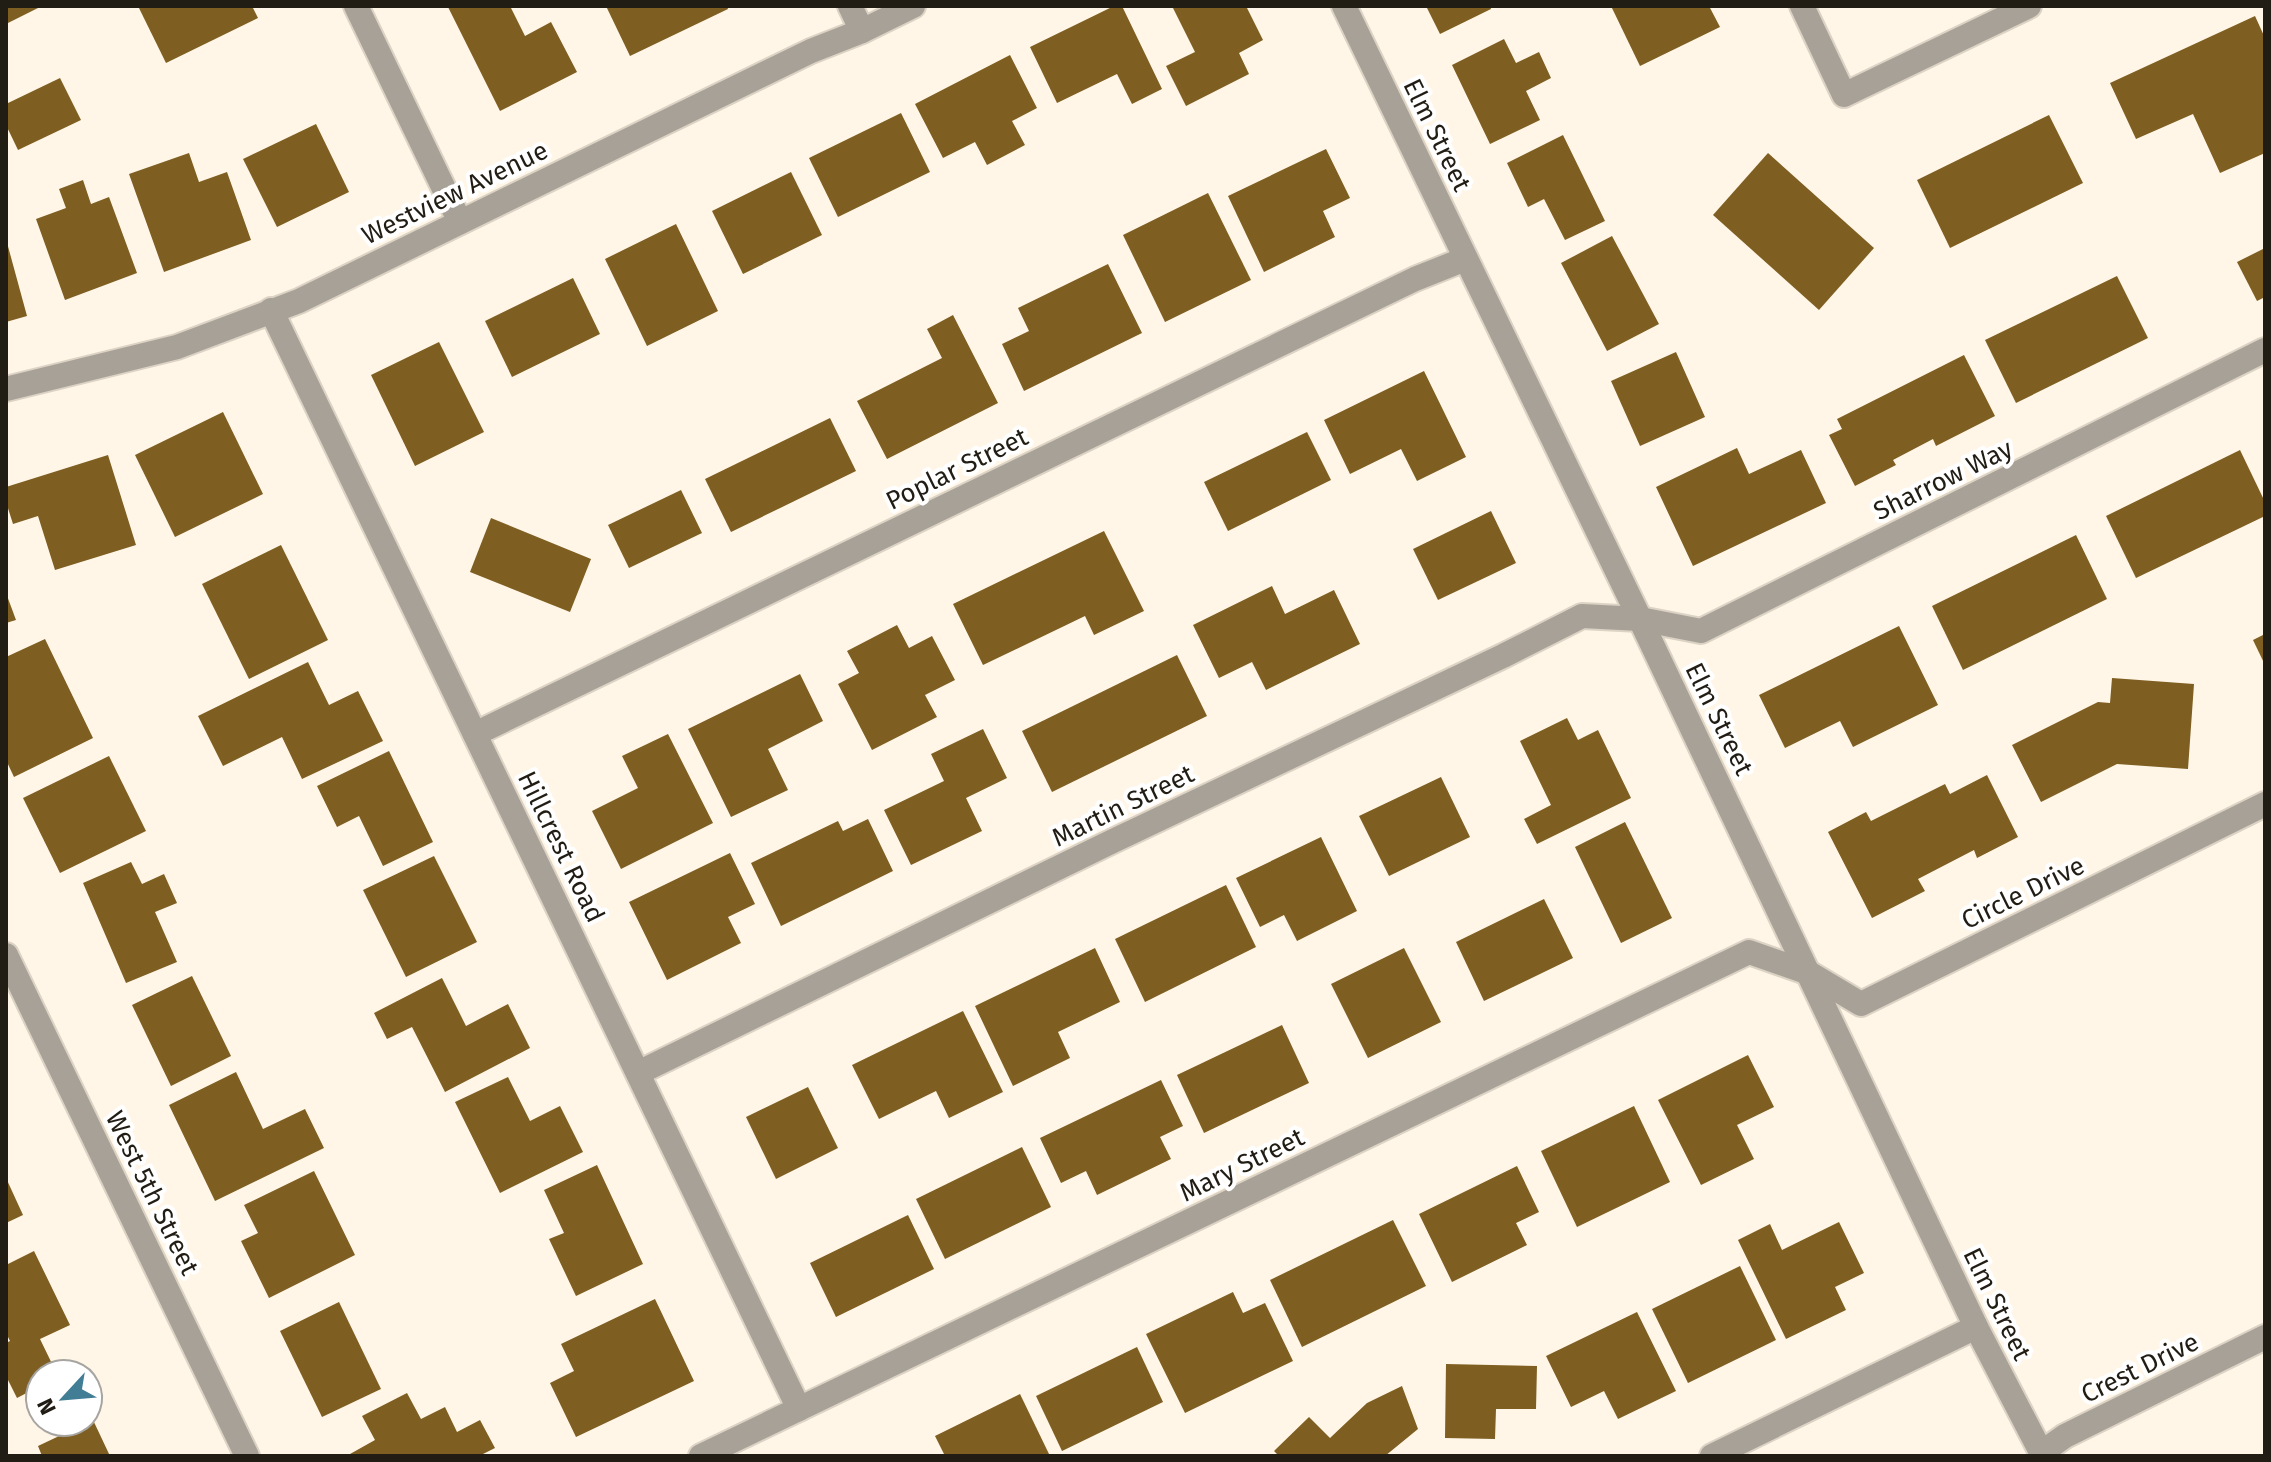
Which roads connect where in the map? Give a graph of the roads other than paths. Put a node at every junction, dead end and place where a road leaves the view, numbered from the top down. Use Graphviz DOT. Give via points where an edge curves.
graph roads {
  1 [pos="356,6"];
  2 [pos="850,6"];
  3 [pos="913,6"];
  4 [pos="1344,6"];
  5 [pos="1802,6"];
  6 [pos="2029,6"];
  7 [pos="862,31"];
  8 [pos="460,222"];
  9 [pos="1465,259"];
  10 [pos="271,310"];
  11 [pos="2265,350"];
  12 [pos="6,389"];
  13 [pos="1640,619"];
  14 [pos="475,734"];
  15 [pos="2265,804"];
  16 [pos="6,955"];
  17 [pos="1809,973"];
  18 [pos="638,1073"];
  19 [pos="1976,1327"];
  20 [pos="2265,1337"];
  21 [pos="799,1409"];
  22 [pos="2042,1454"];
  23 [pos="247,1456"];
  24 [pos="701,1456"];
  25 [pos="1712,1456"];
  1 -- 8 [label="street"];
  2 -- 7 [label="street"];
  3 -- 7 [label="street, Westview Avenue"];
  4 -- 9 [label="street, Elm Street"];
  5 -- 6 [label="street" via="1844,95"];
  7 -- 8 [label="street, Westview Avenue"];
  8 -- 10 [label="street, Westview Avenue"];
  9 -- 13 [label="street, Elm Street"];
  9 -- 14 [label="street, Poplar Street"];
  10 -- 12 [label="street, Westview Avenue" via="177,347"];
  10 -- 14 [label="street, Hillcrest Road"];
  11 -- 13 [label="street, Sharrow Way" via="1701,631"];
  13 -- 17 [label="street, Elm Street"];
  13 -- 18 [label="street, Martin Street" via="1582,616"];
  14 -- 18 [label="street, Hillcrest Road"];
  15 -- 17 [label="street, Circle Drive" via="1861,1004"];
  16 -- 23 [label="street, West 5th Street"];
  17 -- 19 [label="street, Elm Street"];
  17 -- 21 [label="street, Mary Street" via="1749,952"];
  18 -- 21 [label="street, Hillcrest Road"];
  19 -- 22 [label="street, Elm Street"];
  19 -- 25 [label="street"];
  20 -- 22 [label="street, Crest Drive" via="2065,1436"];
  21 -- 24 [label="street, Mary Street"];
}
